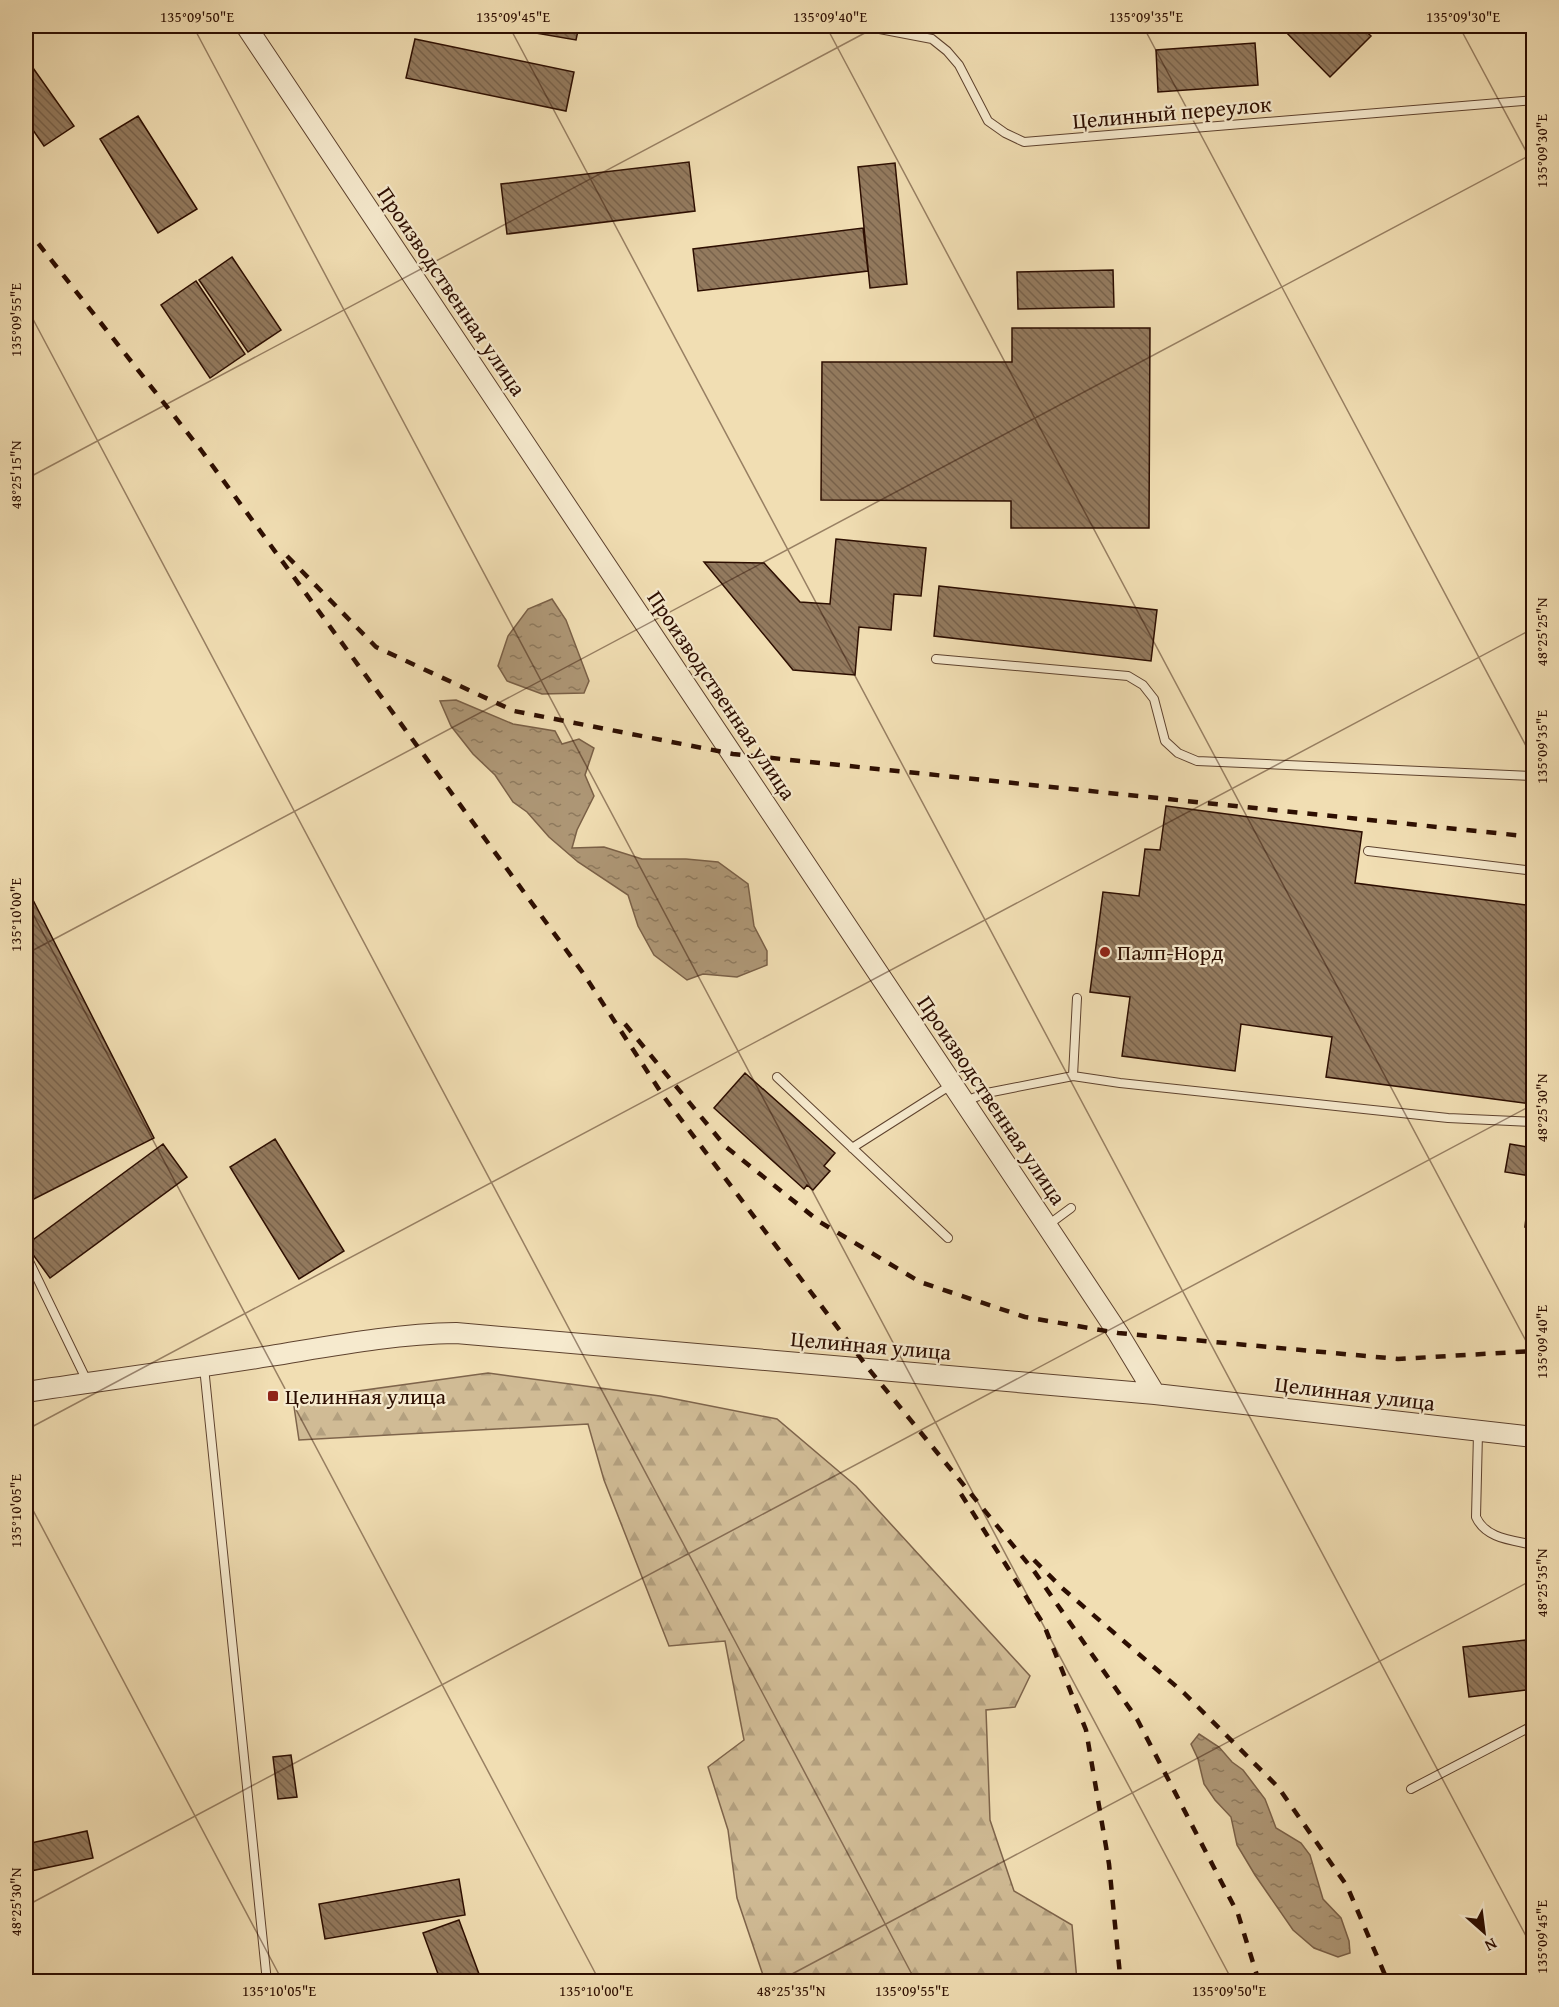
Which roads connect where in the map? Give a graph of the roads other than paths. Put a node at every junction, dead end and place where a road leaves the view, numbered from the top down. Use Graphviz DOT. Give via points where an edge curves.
graph roads {
  1 [pos="246,26"];
  2 [pos="864,26"];
  3 [pos="1533,100"];
  4 [pos="936,659"];
  5 [pos="1533,776"];
  6 [pos="1368,851"];
  7 [pos="1533,871"];
  8 [pos="1077,998"];
  9 [pos="1073,1076"];
  10 [pos="777,1077"];
  11 [pos="952,1084"];
  12 [pos="964,1101"];
  13 [pos="1533,1122"];
  14 [pos="852,1148"];
  15 [pos="1071,1208"];
  16 [pos="1047,1226"];
  17 [pos="948,1238"];
  18 [pos="26,1255"];
  19 [pos="204,1365"];
  20 [pos="87,1383"];
  21 [pos="26,1392"];
  22 [pos="1155,1394"];
  23 [pos="1478,1431"];
  24 [pos="1533,1437"];
  25 [pos="1533,1545"];
  26 [pos="1533,1725"];
  27 [pos="1411,1789"];
  28 [pos="267,1982"];
  1 -- 11 [label="street, Производственная улица"];
  2 -- 3 [label="lane, Целинный переулок" via="933,39 959,65 988,121 1024,142"];
  4 -- 5 [label="lane" via="1128,676 1143,685 1154,699 1165,741 1178,753 1197,761"];
  6 -- 7 [label="lane"];
  8 -- 9 [label="lane"];
  9 -- 12 [label="lane"];
  9 -- 13 [label="lane" via="1448,1118"];
  10 -- 14 [label="lane"];
  11 -- 12 [label="street, Производственная улица"];
  11 -- 14 [label="lane"];
  12 -- 16 [label="street, Производственная улица"];
  14 -- 17 [label="lane"];
  15 -- 16 [label="lane"];
  16 -- 22 [label="street, Производственная улица"];
  18 -- 20 [label="lane"];
  19 -- 20 [label="street, Целинная улица"];
  19 -- 22 [label="street, Целинная улица" via="353,1342 456,1334"];
  19 -- 28 [label="lane"];
  20 -- 21 [label="street, Целинная улица"];
  22 -- 23 [label="street, Целинная улица"];
  23 -- 24 [label="street, Целинная улица"];
  23 -- 25 [label="lane" via="1476,1517 1480,1528"];
  26 -- 27 [label="lane"];
}
